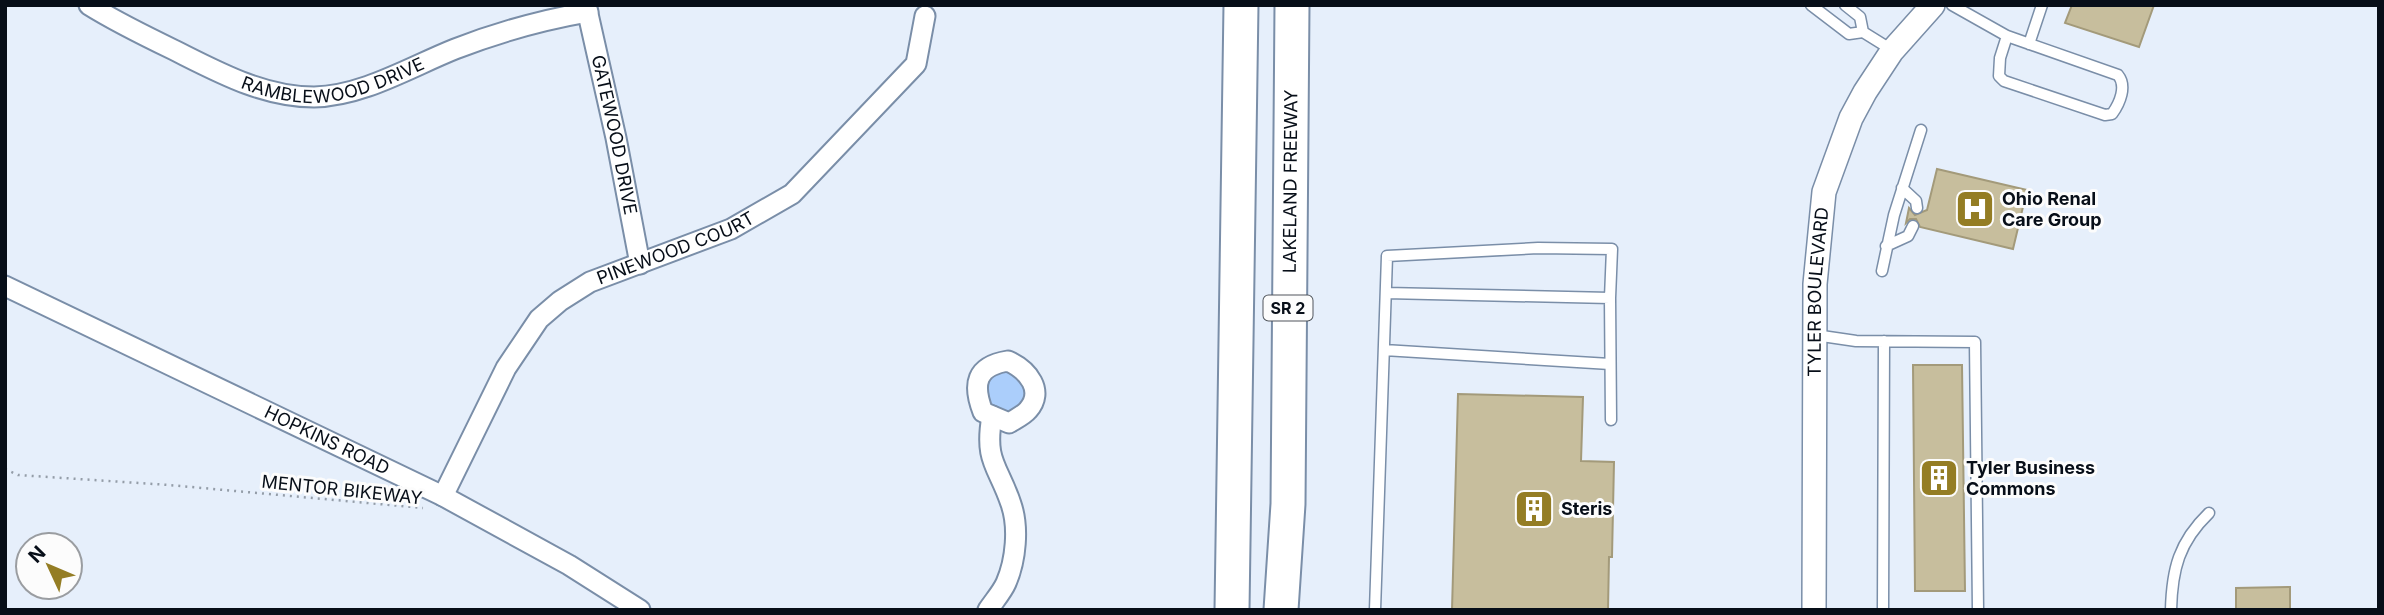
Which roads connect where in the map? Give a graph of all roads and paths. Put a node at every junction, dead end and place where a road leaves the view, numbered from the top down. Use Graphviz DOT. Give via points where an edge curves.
graph roads {
  1 [pos="89,5"];
  2 [pos="1241,5"];
  3 [pos="1292,5"];
  4 [pos="1811,5"];
  5 [pos="1845,5"];
  6 [pos="1933,5"];
  7 [pos="1952,5"];
  8 [pos="2042,5"];
  9 [pos="587,9"];
  10 [pos="925,16"];
  11 [pos="1863,32"];
  12 [pos="2007,36"];
  13 [pos="2029,44"];
  14 [pos="1892,51"];
  15 [pos="1921,130"];
  16 [pos="1902,188"];
  17 [pos="1917,208"];
  18 [pos="1913,226"];
  19 [pos="1886,246"];
  20 [pos="640,264"];
  21 [pos="1882,271"];
  22 [pos="5,286"];
  23 [pos="1386,293"];
  24 [pos="1610,299"];
  25 [pos="1815,335"];
  26 [pos="1884,341"];
  27 [pos="1384,350"];
  28 [pos="1610,364"];
  29 [pos="992,416"];
  30 [pos="1611,420"];
  31 [pos="5,469"];
  32 [pos="443,496"];
  33 [pos="422,508"];
  34 [pos="2209,513"];
  35 [pos="640,610"];
  36 [pos="988,610"];
  37 [pos="1232,610"];
  38 [pos="1281,610"];
  39 [pos="1375,610"];
  40 [pos="1814,610"];
  41 [pos="1883,610"];
  42 [pos="1978,610"];
  43 [pos="2171,610"];
  1 -- 9 [label="street, RAMBLEWOOD DRIVE" via="257,89 316,97 370,85 519,26"];
  2 -- 37 [label="highway"];
  3 -- 38 [label="highway, LAKELAND FREEWAY / SR 2" via="1288,504"];
  4 -- 11 [label="lane" via="1849,34"];
  5 -- 11 [label="lane" via="1860,17"];
  6 -- 14 [label="street, TYLER BOULEVARD"];
  7 -- 12 [label="lane"];
  8 -- 13 [label="lane"];
  9 -- 20 [label="street, GATEWOOD DRIVE"];
  10 -- 20 [label="street, PINEWOOD COURT" via="916,64 792,194 731,229"];
  11 -- 14 [label="lane"];
  12 -- 13 [label="lane"];
  12 -- 13 [label="lane" via="2000,58 1999,76 2004,81 2105,115 2116,110 2124,87 2118,75"];
  14 -- 25 [label="street, TYLER BOULEVARD" via="1851,118 1824,192"];
  15 -- 16 [label="lane"];
  16 -- 17 [label="lane"];
  16 -- 19 [label="lane"];
  18 -- 19 [label="lane" via="1908,236"];
  19 -- 21 [label="lane"];
  20 -- 32 [label="street, PINEWOOD COURT" via="590,282 539,319 506,368"];
  22 -- 32 [label="street, HOPKINS ROAD"];
  23 -- 24 [label="lane"];
  23 -- 24 [label="lane" via="1387,256 1612,249"];
  23 -- 27 [label="lane"];
  24 -- 28 [label="lane"];
  25 -- 26 [label="lane"];
  25 -- 40 [label="street, TYLER BOULEVARD"];
  26 -- 41 [label="lane"];
  26 -- 42 [label="lane" via="1975,342"];
  27 -- 28 [label="lane"];
  27 -- 39 [label="lane"];
  28 -- 30 [label="lane"];
  29 -- 36 [label="street" via="991,459 1012,506 1015,536 1005,586"];
  31 -- 33 [label="path, MENTOR BIKEWAY" via="18,475"];
  32 -- 35 [label="street, HOPKINS ROAD"];
  34 -- 43 [label="lane" via="2193,529 2179,556"];
}
